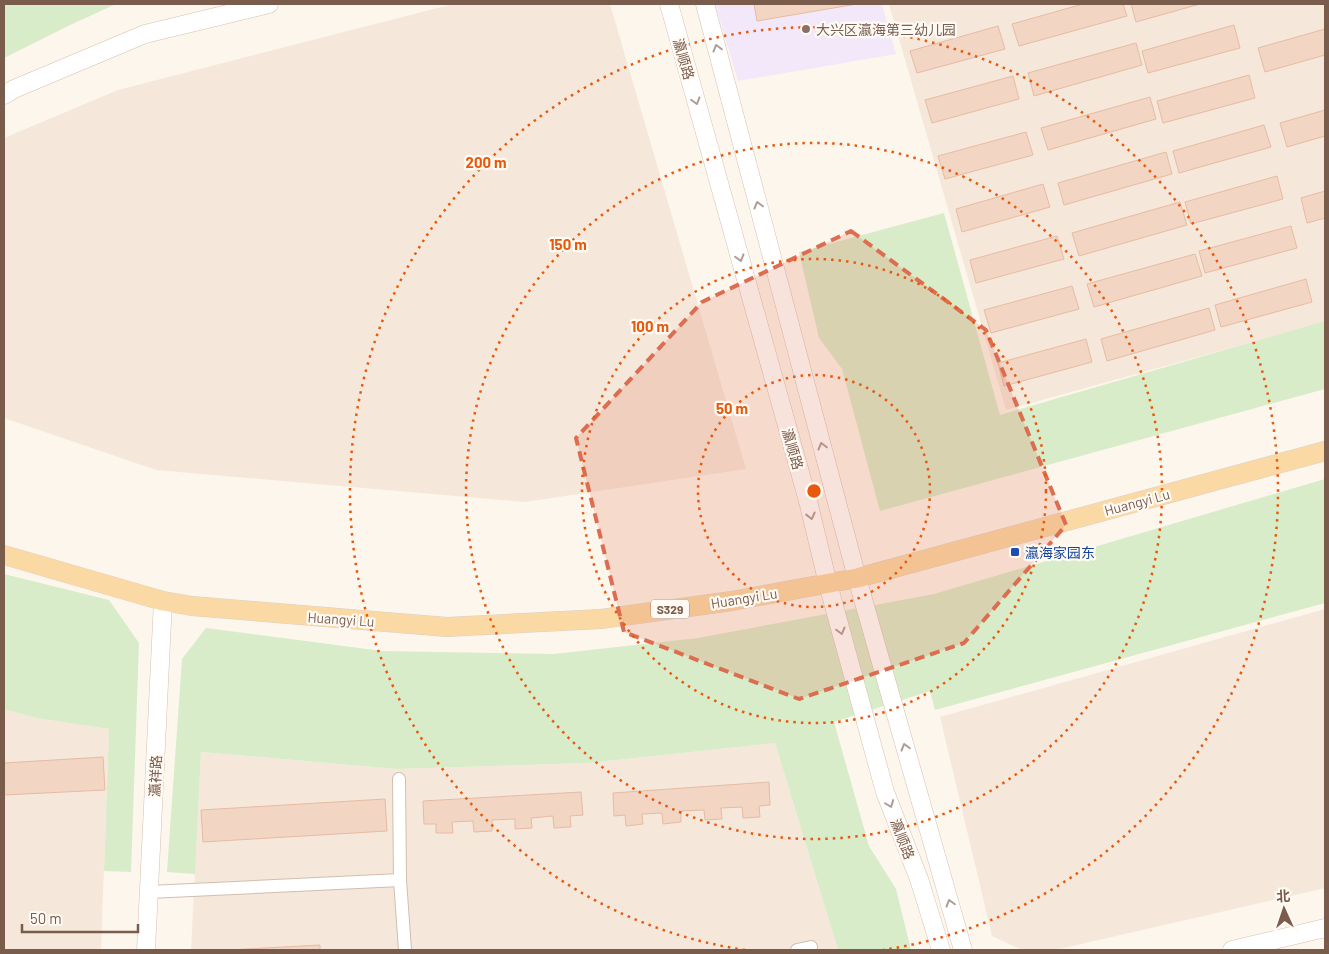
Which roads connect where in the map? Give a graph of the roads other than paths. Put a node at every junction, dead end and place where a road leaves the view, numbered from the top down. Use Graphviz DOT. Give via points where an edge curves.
graph roads {
  1 [pos="269,4"];
  2 [pos="669,4"];
  3 [pos="705,4"];
  4 [pos="4,95"];
  5 [pos="1325,451"];
  6 [pos="4,556"];
  7 [pos="857,578"];
  8 [pos="828,584"];
  9 [pos="163,601"];
  10 [pos="399,779"];
  11 [pos="400,880"];
  12 [pos="149,892"];
  13 [pos="1325,928"];
  14 [pos="811,947"];
  15 [pos="146,950"];
  16 [pos="405,950"];
  17 [pos="797,950"];
  18 [pos="942,950"];
  19 [pos="963,950"];
  20 [pos="1232,950"];
  1 -- 4 [label="main road" via="145,34"];
  2 -- 8 [label="main road, 瀛顺路, one-way"];
  7 -- 3 [label="main road, 瀛顺路, one-way"];
  5 -- 7 [label="main road, Huangyi Lu / S329"];
  6 -- 9 [label="main road, Huangyi Lu / S329"];
  7 -- 8 [label="main road, Huangyi Lu / S329"];
  19 -- 7 [label="main road, 瀛顺路, one-way"];
  8 -- 9 [label="main road, Huangyi Lu / S329" via="601,619 447,627"];
  8 -- 18 [label="main road, 瀛顺路, one-way" via="885,792"];
  9 -- 12 [label="main road, 瀛祥路"];
  10 -- 11 [label="street"];
  11 -- 12 [label="street"];
  11 -- 16 [label="street"];
  12 -- 15 [label="main road, 瀛祥路"];
  13 -- 20 [label="main road"];
  14 -- 17 [label="street"];
}
